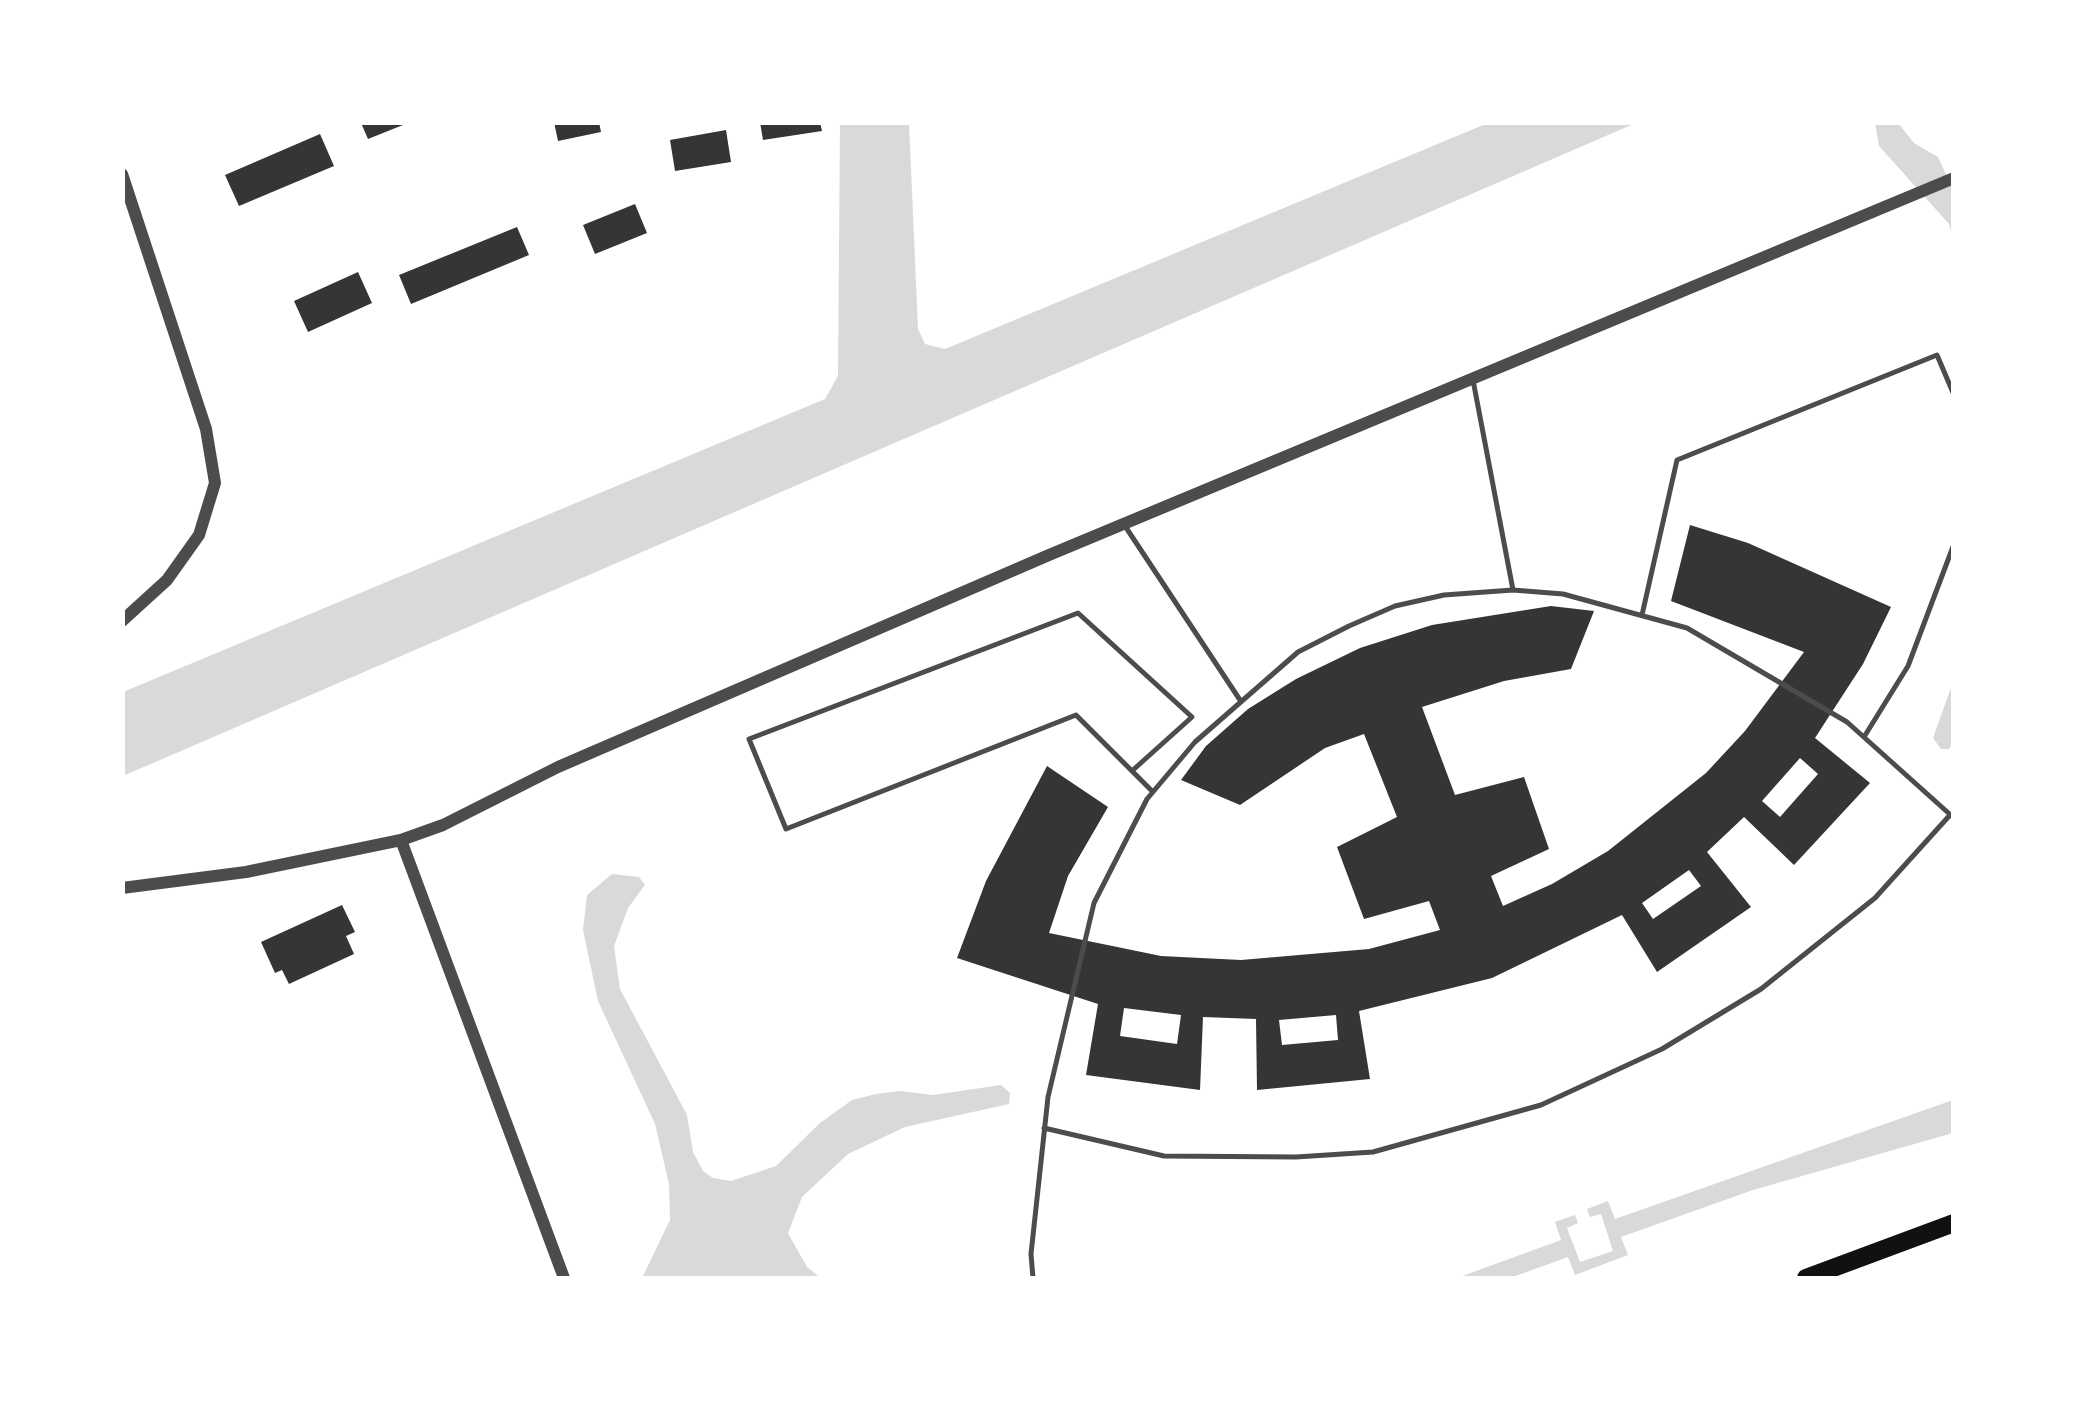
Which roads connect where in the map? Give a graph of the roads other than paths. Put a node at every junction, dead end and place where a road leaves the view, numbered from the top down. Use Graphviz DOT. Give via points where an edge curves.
graph roads {
  1 [pos="122,174"];
  2 [pos="1954,178"];
  3 [pos="1472,377"];
  4 [pos="1954,395"];
  5 [pos="1124,524"];
  6 [pos="1954,544"];
  7 [pos="1513,590"];
  8 [pos="1642,616"];
  9 [pos="124,620"];
  10 [pos="1240,700"];
  11 [pos="1864,736"];
  12 [pos="1133,770"];
  13 [pos="1153,792"];
  14 [pos="1952,816"];
  15 [pos="401,840"];
  16 [pos="122,888"];
  17 [pos="1044,1128"];
  18 [pos="1954,1222"];
  19 [pos="564,1278"];
  20 [pos="1033,1278"];
  21 [pos="1806,1278"];
  1 -- 9 [label="street" via="206,428 215,482 199,535 168,580"];
  2 -- 3 [label="street"];
  3 -- 5 [label="street"];
  3 -- 7 [label="lane"];
  4 -- 8 [label="lane" via="1937,355 1677,460"];
  5 -- 10 [label="lane"];
  5 -- 15 [label="street"];
  6 -- 11 [label="lane" via="1908,666"];
  7 -- 8 [label="lane" via="1563,594"];
  7 -- 10 [label="lane" via="1444,594 1395,606 1298,652"];
  8 -- 11 [label="lane" via="1687,628"];
  10 -- 13 [label="lane"];
  11 -- 14 [label="lane"];
  12 -- 12 [label="lane" via="1076,715 786,829 749,739 1078,613 1192,718"];
  12 -- 13 [label="lane"];
  13 -- 17 [label="lane" via="1094,903"];
  14 -- 17 [label="lane" via="1875,898 1762,990 1662,1050 1541,1105 1373,1152 1296,1157 1164,1156"];
  15 -- 16 [label="street" via="246,872"];
  15 -- 19 [label="street"];
  17 -- 20 [label="lane"];
  18 -- 21 [label="main road"];
}
